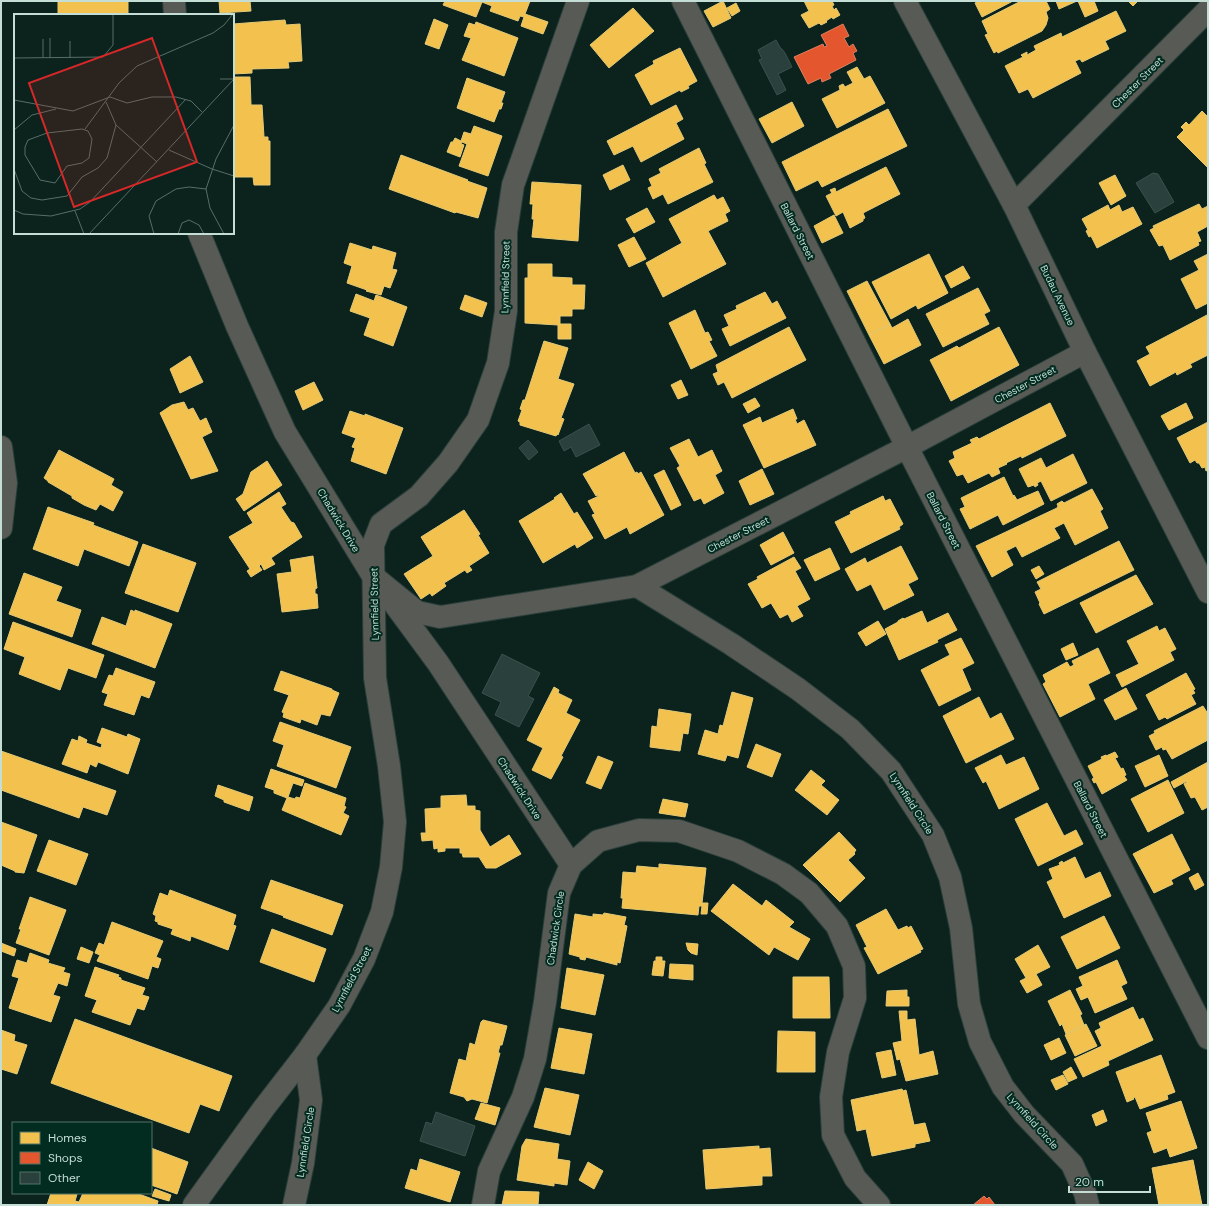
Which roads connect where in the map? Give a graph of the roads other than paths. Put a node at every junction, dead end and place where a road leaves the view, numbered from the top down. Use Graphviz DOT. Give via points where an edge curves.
graph roads {
  1 [pos="174,1"];
  2 [pos="578,1"];
  3 [pos="683,1"];
  4 [pos="905,1"];
  5 [pos="1208,10"];
  6 [pos="174,14"];
  7 [pos="1014,205"];
  8 [pos="199,234"];
  9 [pos="1085,352"];
  10 [pos="1,447"];
  11 [pos="907,447"];
  12 [pos="1,528"];
  13 [pos="374,577"];
  14 [pos="637,586"];
  15 [pos="1208,592"];
  16 [pos="570,864"];
  17 [pos="1208,1038"];
  18 [pos="305,1055"];
  19 [pos="194,1205"];
  20 [pos="294,1205"];
  21 [pos="483,1205"];
  22 [pos="879,1205"];
  23 [pos="1088,1205"];
  1 -- 6 [label="street"];
  2 -- 13 [label="street, Lynnfield Street" via="513,184 506,232 506,311 498,363 478,420 448,463 419,496 380,524 373,545"];
  3 -- 11 [label="street, Ballard Street"];
  4 -- 7 [label="street, Budau Avenue"];
  5 -- 7 [label="street, Chester Street"];
  7 -- 9 [label="street, Budau Avenue"];
  8 -- 13 [label="street, Chadwick Drive" via="285,432"];
  9 -- 11 [label="street, Chester Street"];
  9 -- 15 [label="street, Budau Avenue"];
  10 -- 12 [label="street" via="6,483"];
  11 -- 14 [label="street, Chester Street"];
  11 -- 17 [label="street, Ballard Street"];
  13 -- 14 [label="street, Chester Street" via="418,612 440,617"];
  13 -- 16 [label="street, Chadwick Drive" via="438,663"];
  13 -- 18 [label="street, Lynnfield Street" via="375,678 395,822 391,867 382,912 364,959 339,1006"];
  14 -- 23 [label="street, Lynnfield Circle" via="732,644 798,689 850,729 891,770 933,835 950,877 961,928 969,1004 980,1042 1003,1087 1024,1114 1072,1164"];
  16 -- 21 [label="street, Chadwick Circle" via="559,893 535,1059 523,1097 489,1171"];
  16 -- 22 [label="street, Chadwick Circle" via="598,841 639,830 679,831 738,851 783,874 809,893 837,926 854,966 855,998 838,1052 831,1097 833,1135 855,1178"];
  18 -- 19 [label="street, Lynnfield Street"];
  18 -- 20 [label="street, Lynnfield Circle" via="311,1100 303,1163"];
}
